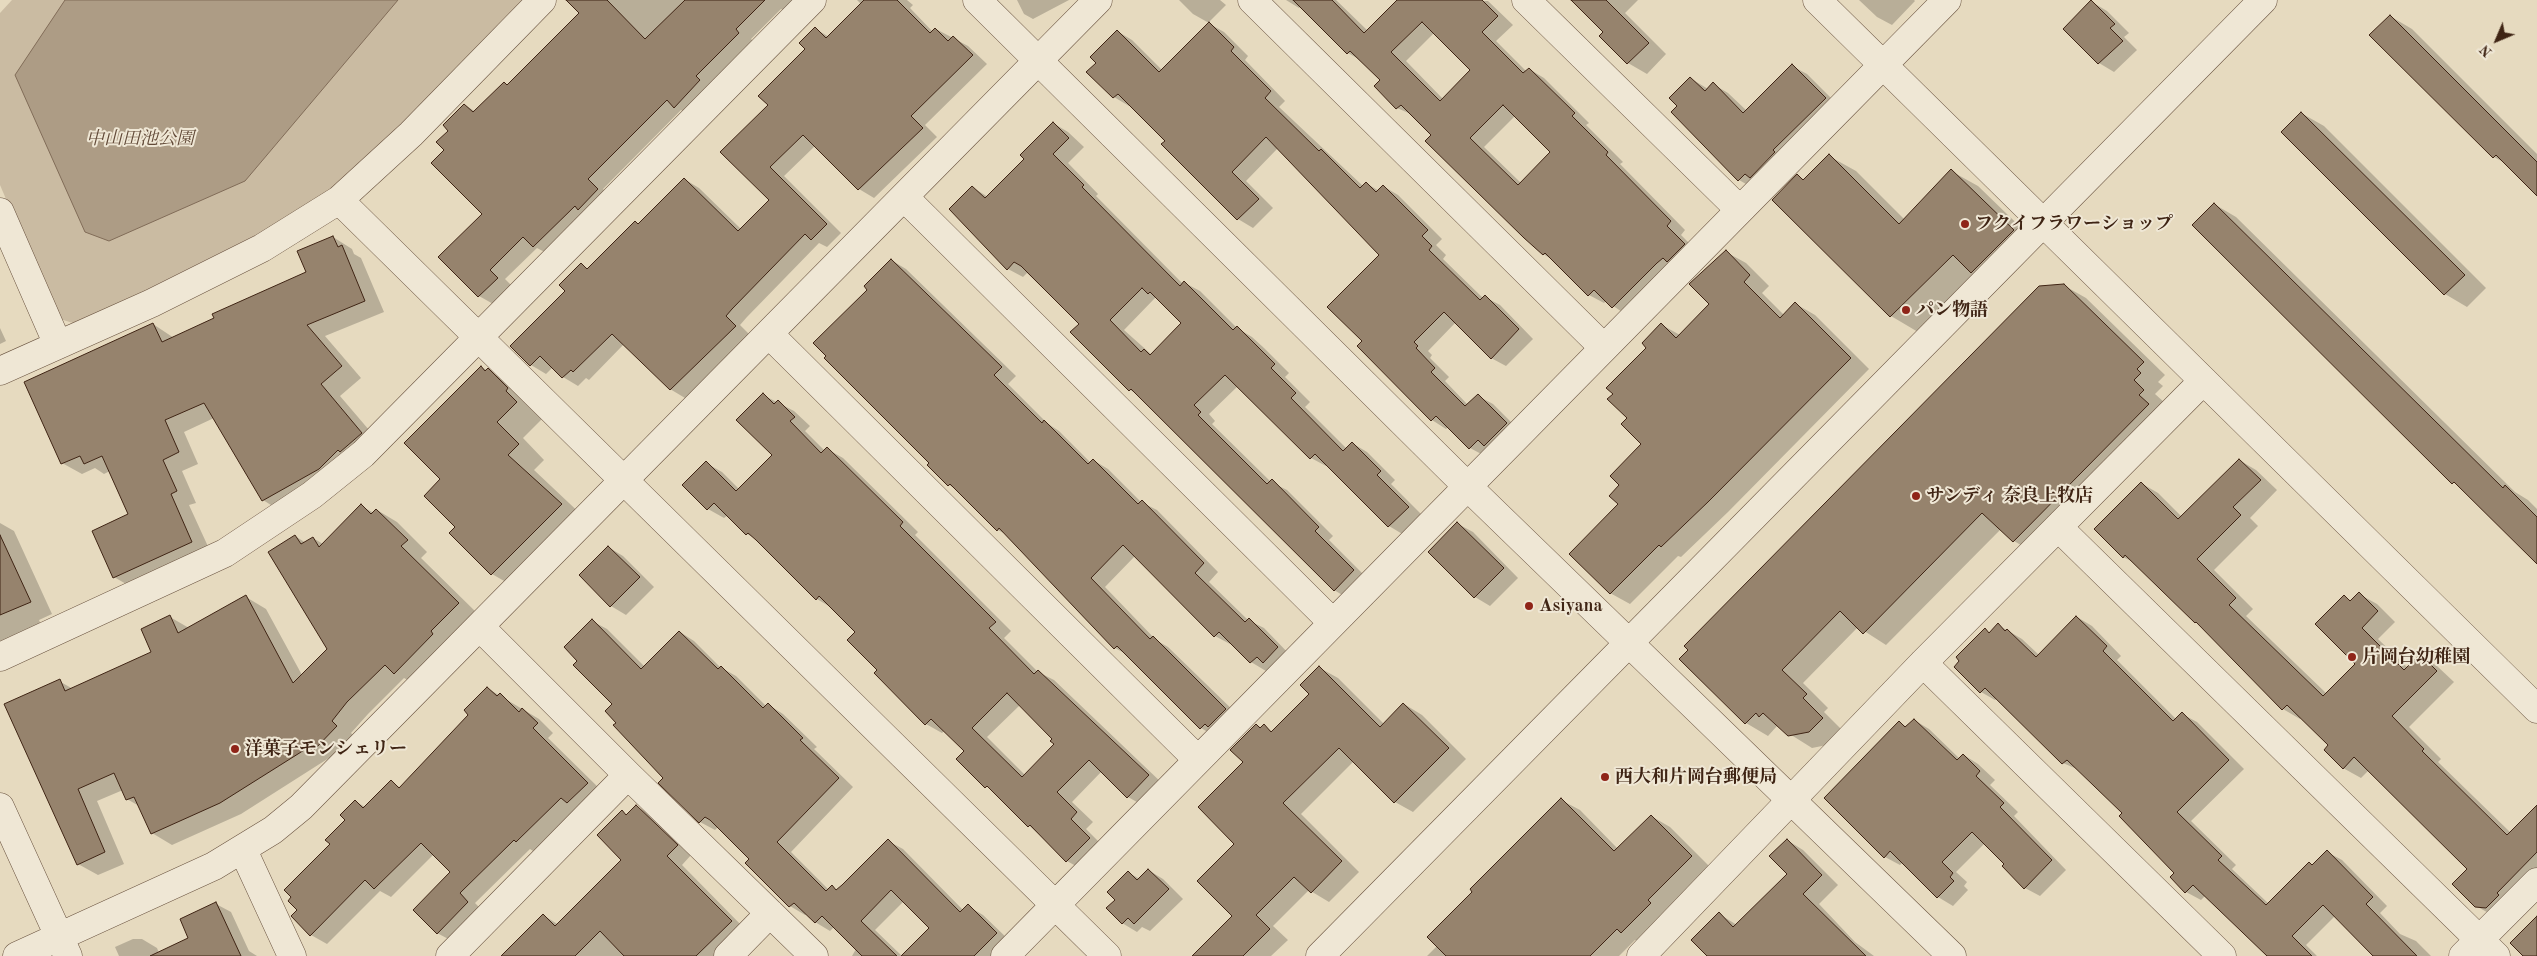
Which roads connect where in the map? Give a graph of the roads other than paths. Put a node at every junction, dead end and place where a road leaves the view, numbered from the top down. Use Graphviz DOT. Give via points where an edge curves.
graph roads {
  1 [pos="542,0"];
  2 [pos="812,0"];
  3 [pos="977,0"];
  4 [pos="1098,0"];
  5 [pos="1252,0"];
  6 [pos="1526,0"];
  7 [pos="1817,0"];
  8 [pos="1947,0"];
  9 [pos="2263,0"];
  10 [pos="1038,60"];
  11 [pos="1883,64"];
  12 [pos="905,198"];
  13 [pos="339,200"];
  14 [pos="1740,210"];
  15 [pos="0,212"];
  16 [pos="2042,222"];
  17 [pos="770,335"];
  18 [pos="479,336"];
  19 [pos="58,345"];
  20 [pos="1603,347"];
  21 [pos="0,371"];
  22 [pos="2203,380"];
  23 [pos="624,481"];
  24 [pos="1467,486"];
  25 [pos="2058,527"];
  26 [pos="1332,622"];
  27 [pos="480,627"];
  28 [pos="1630,643"];
  29 [pos="0,657"];
  30 [pos="1923,663"];
  31 [pos="2537,709"];
  32 [pos="1197,759"];
  33 [pos="628,775"];
  34 [pos="1792,799"];
  35 [pos="0,807"];
  36 [pos="243,850"];
  37 [pos="2537,882"];
  38 [pos="1055,906"];
  39 [pos="770,913"];
  40 [pos="64,946"];
  41 [pos="1657,951"];
  42 [pos="2479,951"];
  43 [pos="17,956"];
  44 [pos="292,956"];
  45 [pos="450,956"];
  46 [pos="728,956"];
  47 [pos="814,956"];
  48 [pos="1005,956"];
  49 [pos="1107,956"];
  50 [pos="1320,956"];
  51 [pos="1952,956"];
  52 [pos="2222,956"];
  1 -- 13 [label="street" via="411,134"];
  2 -- 18 [label="street"];
  3 -- 10 [label="street"];
  4 -- 10 [label="street"];
  5 -- 20 [label="street"];
  6 -- 14 [label="street"];
  7 -- 11 [label="street"];
  8 -- 11 [label="street"];
  9 -- 16 [label="street"];
  10 -- 12 [label="street"];
  10 -- 24 [label="street"];
  11 -- 14 [label="street"];
  11 -- 16 [label="street"];
  12 -- 17 [label="street"];
  12 -- 26 [label="street"];
  13 -- 18 [label="street"];
  13 -- 19 [label="street" via="262,248"];
  14 -- 20 [label="street"];
  15 -- 19 [label="street"];
  16 -- 22 [label="street"];
  16 -- 28 [label="street"];
  17 -- 23 [label="street"];
  17 -- 32 [label="street"];
  18 -- 23 [label="street"];
  18 -- 29 [label="street" via="363,454 312,495 225,553"];
  19 -- 21 [label="street"];
  20 -- 24 [label="street"];
  22 -- 25 [label="street"];
  22 -- 31 [label="street"];
  23 -- 27 [label="street"];
  23 -- 38 [label="street"];
  24 -- 26 [label="street"];
  24 -- 28 [label="street"];
  25 -- 30 [label="street"];
  25 -- 42 [label="street"];
  26 -- 32 [label="street"];
  27 -- 33 [label="street"];
  27 -- 36 [label="street" via="324,787 273,830"];
  28 -- 34 [label="street"];
  28 -- 50 [label="street"];
  30 -- 34 [label="street"];
  30 -- 52 [label="street"];
  32 -- 38 [label="street"];
  33 -- 39 [label="street"];
  33 -- 45 [label="street"];
  34 -- 41 [label="street"];
  34 -- 51 [label="street"];
  35 -- 40 [label="street"];
  36 -- 40 [label="street"];
  36 -- 44 [label="street"];
  37 -- 42 [label="street"];
  38 -- 48 [label="street"];
  38 -- 49 [label="street"];
  39 -- 46 [label="street"];
  39 -- 47 [label="street"];
  40 -- 43 [label="street"];
}
